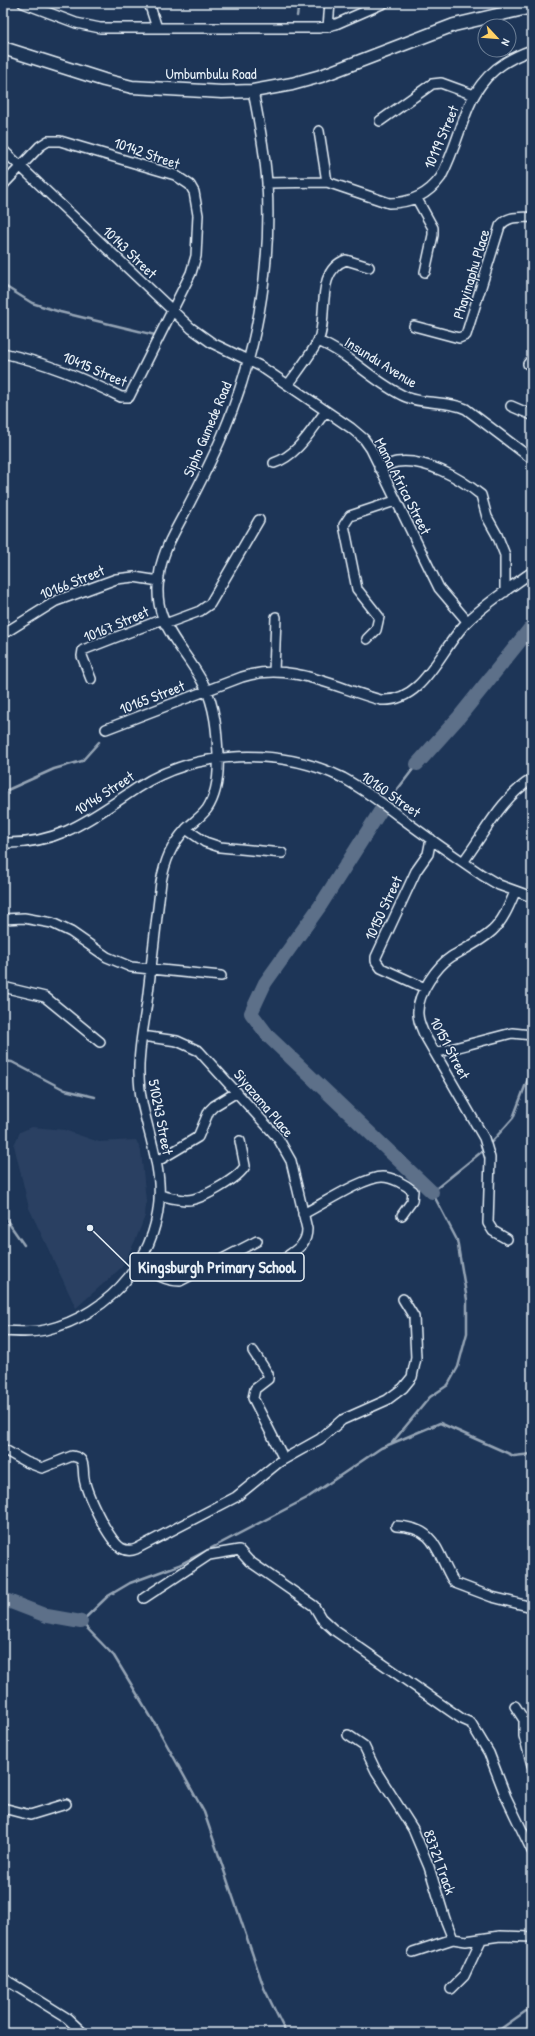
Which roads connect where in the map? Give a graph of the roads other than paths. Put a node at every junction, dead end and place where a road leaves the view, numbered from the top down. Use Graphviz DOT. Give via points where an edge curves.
graph roads {
  1 [pos="149,3"];
  2 [pos="330,3"];
  3 [pos="384,3"];
  4 [pos="28,4"];
  5 [pos="506,7"];
  6 [pos="532,7"];
  7 [pos="328,27"];
  8 [pos="157,28"];
  9 [pos="3,48"];
  10 [pos="532,50"];
  11 [pos="253,91"];
  12 [pos="474,95"];
  13 [pos="380,120"];
  14 [pos="319,131"];
  15 [pos="3,150"];
  16 [pos="21,167"];
  17 [pos="267,182"];
  18 [pos="327,182"];
  19 [pos="3,185"];
  20 [pos="417,198"];
  21 [pos="532,217"];
  22 [pos="369,267"];
  23 [pos="425,272"];
  24 [pos="171,311"];
  25 [pos="414,326"];
  26 [pos="318,341"];
  27 [pos="3,353"];
  28 [pos="249,360"];
  29 [pos="288,385"];
  30 [pos="512,406"];
  31 [pos="326,410"];
  32 [pos="532,415"];
  33 [pos="532,459"];
  34 [pos="274,463"];
  35 [pos="379,468"];
  36 [pos="395,501"];
  37 [pos="259,520"];
  38 [pos="532,572"];
  39 [pos="159,581"];
  40 [pos="505,592"];
  41 [pos="276,617"];
  42 [pos="164,621"];
  43 [pos="467,621"];
  44 [pos="3,634"];
  45 [pos="367,639"];
  46 [pos="274,672"];
  47 [pos="91,679"];
  48 [pos="207,691"];
  49 [pos="106,729"];
  50 [pos="218,758"];
  51 [pos="532,780"];
  52 [pos="186,829"];
  53 [pos="430,839"];
  54 [pos="3,843"];
  55 [pos="282,853"];
  56 [pos="463,862"];
  57 [pos="515,892"];
  58 [pos="532,897"];
  59 [pos="3,919"];
  60 [pos="151,969"];
  61 [pos="221,976"];
  62 [pos="3,987"];
  63 [pos="426,988"];
  64 [pos="532,1035"];
  65 [pos="142,1036"];
  66 [pos="100,1042"];
  67 [pos="435,1053"];
  68 [pos="237,1092"];
  69 [pos="240,1141"];
  70 [pos="156,1162"];
  71 [pos="159,1195"];
  72 [pos="303,1214"];
  73 [pos="402,1215"];
  74 [pos="507,1239"];
  75 [pos="257,1242"];
  76 [pos="289,1255"];
  77 [pos="140,1263"];
  78 [pos="402,1299"];
  79 [pos="3,1331"];
  80 [pos="253,1351"];
  81 [pos="3,1449"];
  82 [pos="284,1459"];
  83 [pos="396,1526"];
  84 [pos="144,1598"];
  85 [pos="532,1607"];
  86 [pos="515,1706"];
  87 [pos="348,1735"];
  88 [pos="532,1765"];
  89 [pos="66,1804"];
  90 [pos="3,1808"];
  91 [pos="532,1851"];
  92 [pos="532,1937"];
  93 [pos="454,1939"];
  94 [pos="481,1940"];
  95 [pos="413,1952"];
  96 [pos="3,1978"];
  97 [pos="451,1989"];
  98 [pos="83,2033"];
  1 -- 8 [label="street"];
  2 -- 7 [label="street"];
  3 -- 7 [label="street"];
  4 -- 8 [label="street" via="88,26"];
  5 -- 6 [label="main road, Umbumbulu Road"];
  5 -- 11 [label="main road, Umbumbulu Road" via="321,76"];
  7 -- 8 [label="street"];
  9 -- 11 [label="main road, Umbumbulu Road" via="132,87 222,92"];
  10 -- 12 [label="street, 10119 Street" via="498,66"];
  11 -- 17 [label="street, Sipho Gumede Road" via="262,135"];
  12 -- 13 [label="street" via="441,83 432,84"];
  12 -- 20 [label="street, 10119 Street" via="441,177 436,185"];
  14 -- 18 [label="street"];
  15 -- 16 [label="street, 10143 Street"];
  16 -- 19 [label="street, 10142 Street"];
  16 -- 24 [label="street, 10143 Street"];
  16 -- 24 [label="street, 10142 Street" via="44,143 60,141 175,175 190,185 194,192 198,215 196,256"];
  17 -- 18 [label="street, 10119 Street"];
  17 -- 28 [label="street, Sipho Gumede Road" via="268,214 262,292"];
  18 -- 20 [label="street, 10119 Street" via="381,202 398,203"];
  20 -- 23 [label="street" via="433,228 434,235"];
  21 -- 25 [label="street, Phayinaphu Place" via="507,219 500,226 466,335 459,338"];
  22 -- 26 [label="street" via="346,260 335,267 325,287"];
  24 -- 27 [label="street, 10415 Street" via="132,394 127,398 68,372"];
  24 -- 28 [label="street, 10143 Street" via="212,343"];
  26 -- 29 [label="street"];
  26 -- 33 [label="street, Insundu Avenue" via="406,397 425,402 454,404 466,409"];
  28 -- 29 [label="street, Mama Africa Street"];
  28 -- 39 [label="street, Sipho Gumede Road" via="222,436 165,550"];
  29 -- 31 [label="street, Mama Africa Street"];
  30 -- 32 [label="street"];
  31 -- 34 [label="street" via="295,451"];
  31 -- 35 [label="street, Mama Africa Street" via="364,439"];
  35 -- 36 [label="street, Mama Africa Street"];
  35 -- 40 [label="street" via="403,462 434,467 481,495 487,517 505,555"];
  36 -- 43 [label="street, Mama Africa Street" via="439,588"];
  36 -- 45 [label="street" via="350,516 344,525 357,589 378,617 376,630"];
  37 -- 42 [label="street" via="210,604 200,611"];
  38 -- 40 [label="street, 10165 Street"];
  39 -- 42 [label="street, Sipho Gumede Road" via="159,604"];
  39 -- 44 [label="street, 10166 Street" via="134,577 116,579 56,602"];
  40 -- 43 [label="street, 10165 Street"];
  41 -- 46 [label="street"];
  42 -- 47 [label="street, 10167 Street" via="83,650 82,656"];
  42 -- 48 [label="street, Sipho Gumede Road" via="174,642"];
  43 -- 46 [label="street, 10165 Street" via="418,686 395,700 381,700 304,675"];
  46 -- 48 [label="street, 10165 Street" via="251,674"];
  48 -- 49 [label="street, 10165 Street"];
  48 -- 50 [label="street, Sipho Gumede Road" via="214,716"];
  50 -- 52 [label="street, 510243 Street" via="216,783 211,801"];
  50 -- 53 [label="street, 10160 Street" via="272,758 325,771 358,787"];
  50 -- 54 [label="street, 10146 Street" via="158,776 75,828 44,838"];
  51 -- 56 [label="street" via="504,802"];
  52 -- 55 [label="street" via="205,842 220,847"];
  52 -- 60 [label="street, 510243 Street" via="171,848 164,868"];
  53 -- 56 [label="street, 10160 Street"];
  53 -- 63 [label="street, 10150 Street" via="428,854 416,871 376,957 381,968"];
  56 -- 57 [label="street, 10160 Street" via="493,882"];
  57 -- 58 [label="street, 10160 Street"];
  57 -- 63 [label="street, 10151 Street" via="503,917 491,932 444,962"];
  59 -- 60 [label="street" via="24,918 52,922 116,962"];
  60 -- 61 [label="street"];
  60 -- 65 [label="street, 510243 Street"];
  62 -- 66 [label="street" via="45,997"];
  63 -- 67 [label="street, 10151 Street" via="418,1009 418,1018"];
  64 -- 67 [label="street" via="512,1033"];
  65 -- 68 [label="street, Siyazama Place" via="177,1041 198,1051"];
  65 -- 70 [label="street, 510243 Street" via="139,1060 140,1086"];
  67 -- 74 [label="street, 10151 Street" via="487,1145 490,1169 488,1223 493,1231"];
  68 -- 70 [label="street" via="209,1111 198,1137"];
  68 -- 72 [label="street, Siyazama Place" via="278,1138 287,1153 294,1171"];
  69 -- 71 [label="street" via="245,1166 233,1180 192,1200"];
  70 -- 71 [label="street, 510243 Street"];
  71 -- 77 [label="street, 510243 Street" via="154,1229"];
  72 -- 73 [label="street" via="363,1182 381,1177 393,1179 413,1191 412,1201"];
  72 -- 76 [label="street, Siyazama Place" via="307,1237 303,1244"];
  75 -- 77 [label="street" via="180,1281 160,1277"];
  77 -- 79 [label="street, 510243 Street" via="118,1290 88,1314 44,1330"];
  78 -- 82 [label="street" via="415,1321 416,1365 408,1383 387,1400 342,1420 320,1439"];
  80 -- 82 [label="street" via="268,1374 268,1379 255,1389 253,1398"];
  81 -- 82 [label="street" via="42,1468 72,1456 81,1460 88,1494 106,1530 121,1548 132,1551 236,1497"];
  83 -- 85 [label="street" via="418,1529 429,1536 455,1583 492,1597"];
  84 -- 91 [label="street" via="209,1555 239,1550 249,1561 314,1606 321,1618 334,1630 471,1723 489,1753 506,1797"];
  86 -- 88 [label="street" via="524,1720 524,1736"];
  87 -- 93 [label="street, 83721 Track" via="364,1746 376,1771 413,1829"];
  89 -- 90 [label="street" via="30,1815"];
  92 -- 94 [label="street" via="500,1936"];
  93 -- 94 [label="street"];
  93 -- 95 [label="street"];
  94 -- 97 [label="street" via="464,1976"];
  96 -- 98 [label="street" via="67,2018"];
}
